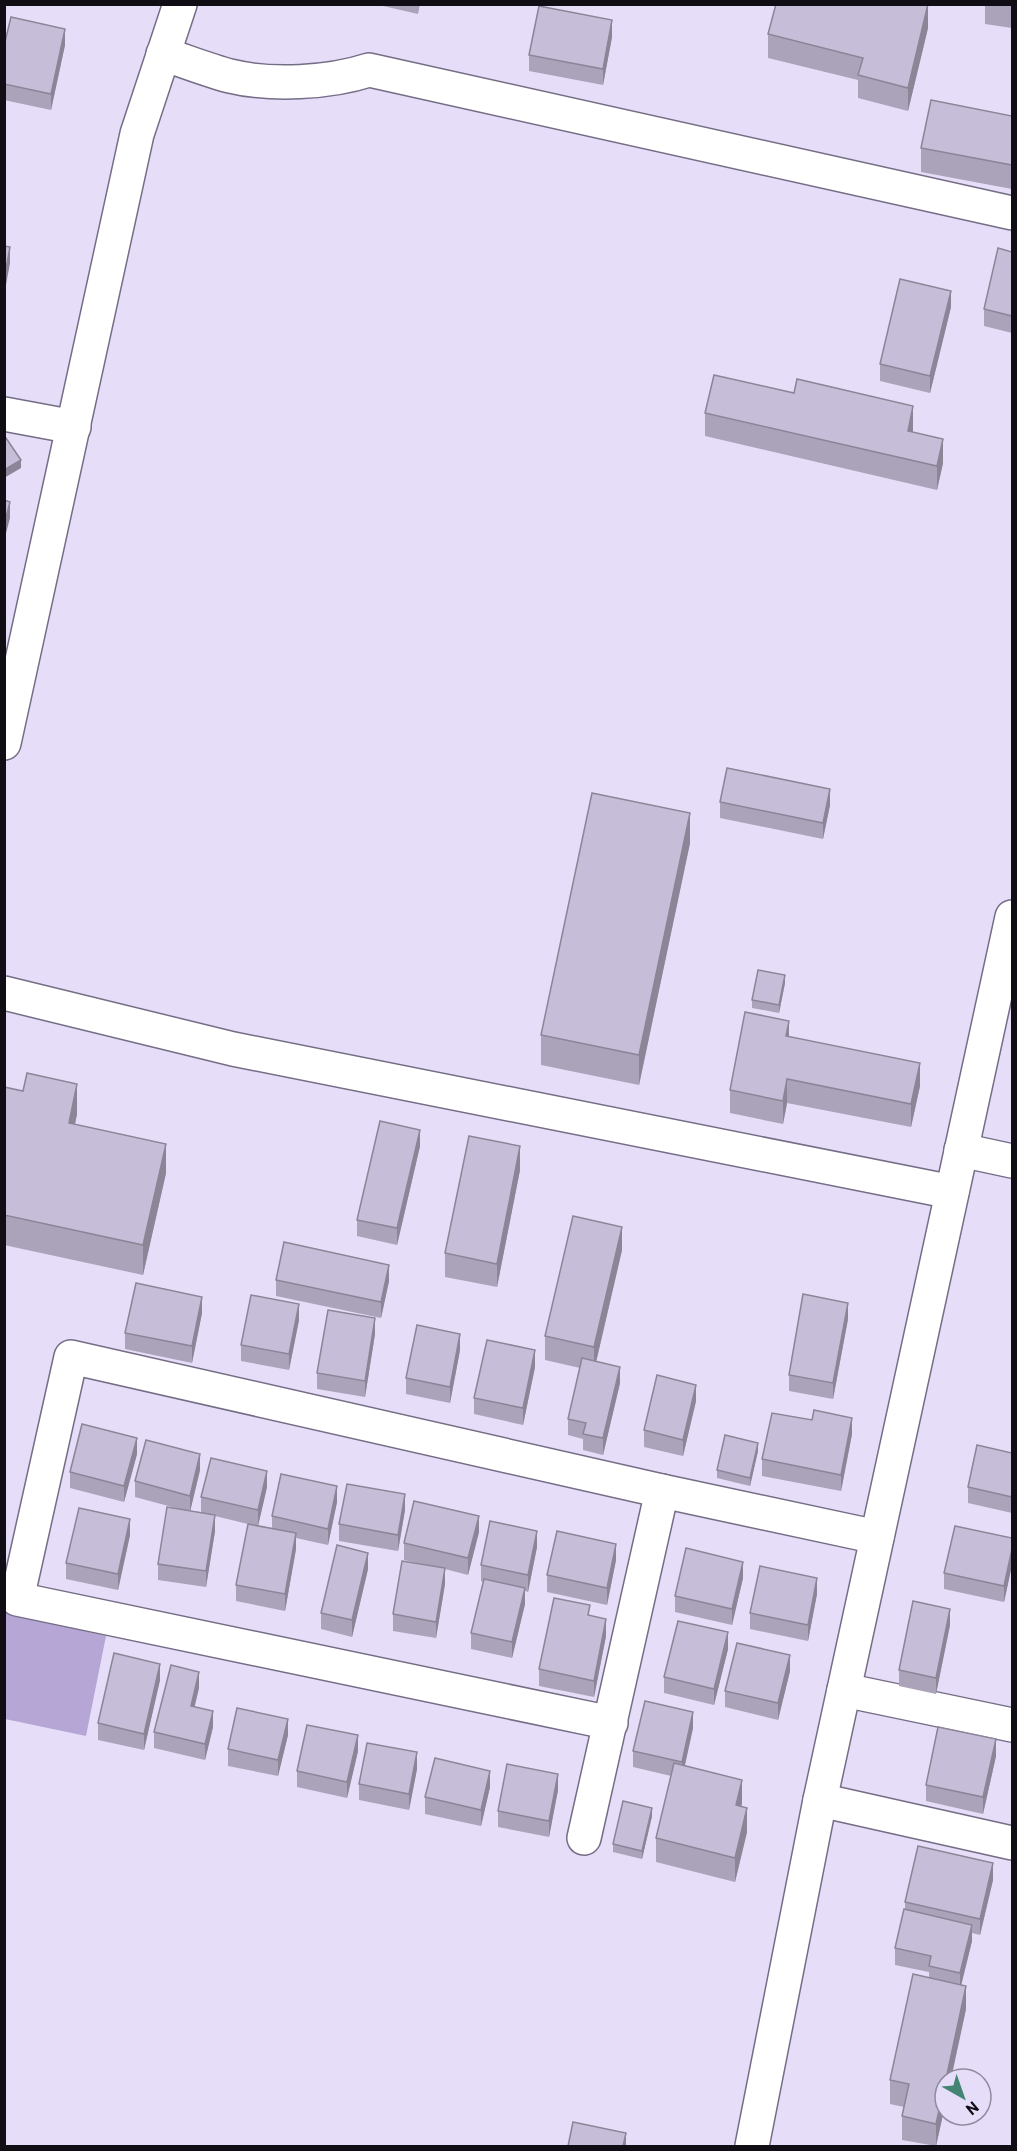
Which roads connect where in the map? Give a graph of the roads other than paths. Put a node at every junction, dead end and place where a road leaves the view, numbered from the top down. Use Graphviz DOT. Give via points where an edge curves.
graph roads {
  1 [pos="180,4"];
  2 [pos="163,54"];
  3 [pos="1012,213"];
  4 [pos="4,414"];
  5 [pos="74,427"];
  6 [pos="4,743"];
  7 [pos="1012,917"];
  8 [pos="4,993"];
  9 [pos="961,1150"];
  10 [pos="1012,1161"];
  11 [pos="952,1192"];
  12 [pos="662,1491"];
  13 [pos="878,1537"];
  14 [pos="844,1690"];
  15 [pos="611,1723"];
  16 [pos="1012,1725"];
  17 [pos="820,1800"];
  18 [pos="584,1838"];
  19 [pos="1012,1843"];
  20 [pos="752,2146"];
  1 -- 2 [label="street"];
  2 -- 3 [label="street" via="231,76 291,81 329,81 369,70"];
  2 -- 5 [label="street" via="137,134"];
  4 -- 5 [label="street"];
  5 -- 6 [label="street"];
  7 -- 9 [label="street"];
  8 -- 11 [label="street" via="233,1049"];
  9 -- 10 [label="street"];
  9 -- 11 [label="street"];
  11 -- 13 [label="street"];
  12 -- 13 [label="street"];
  12 -- 15 [label="street"];
  12 -- 15 [label="street" via="71,1357 17,1599"];
  13 -- 14 [label="street"];
  14 -- 16 [label="street"];
  14 -- 17 [label="street"];
  15 -- 18 [label="street"];
  17 -- 19 [label="street"];
  17 -- 20 [label="street"];
}
